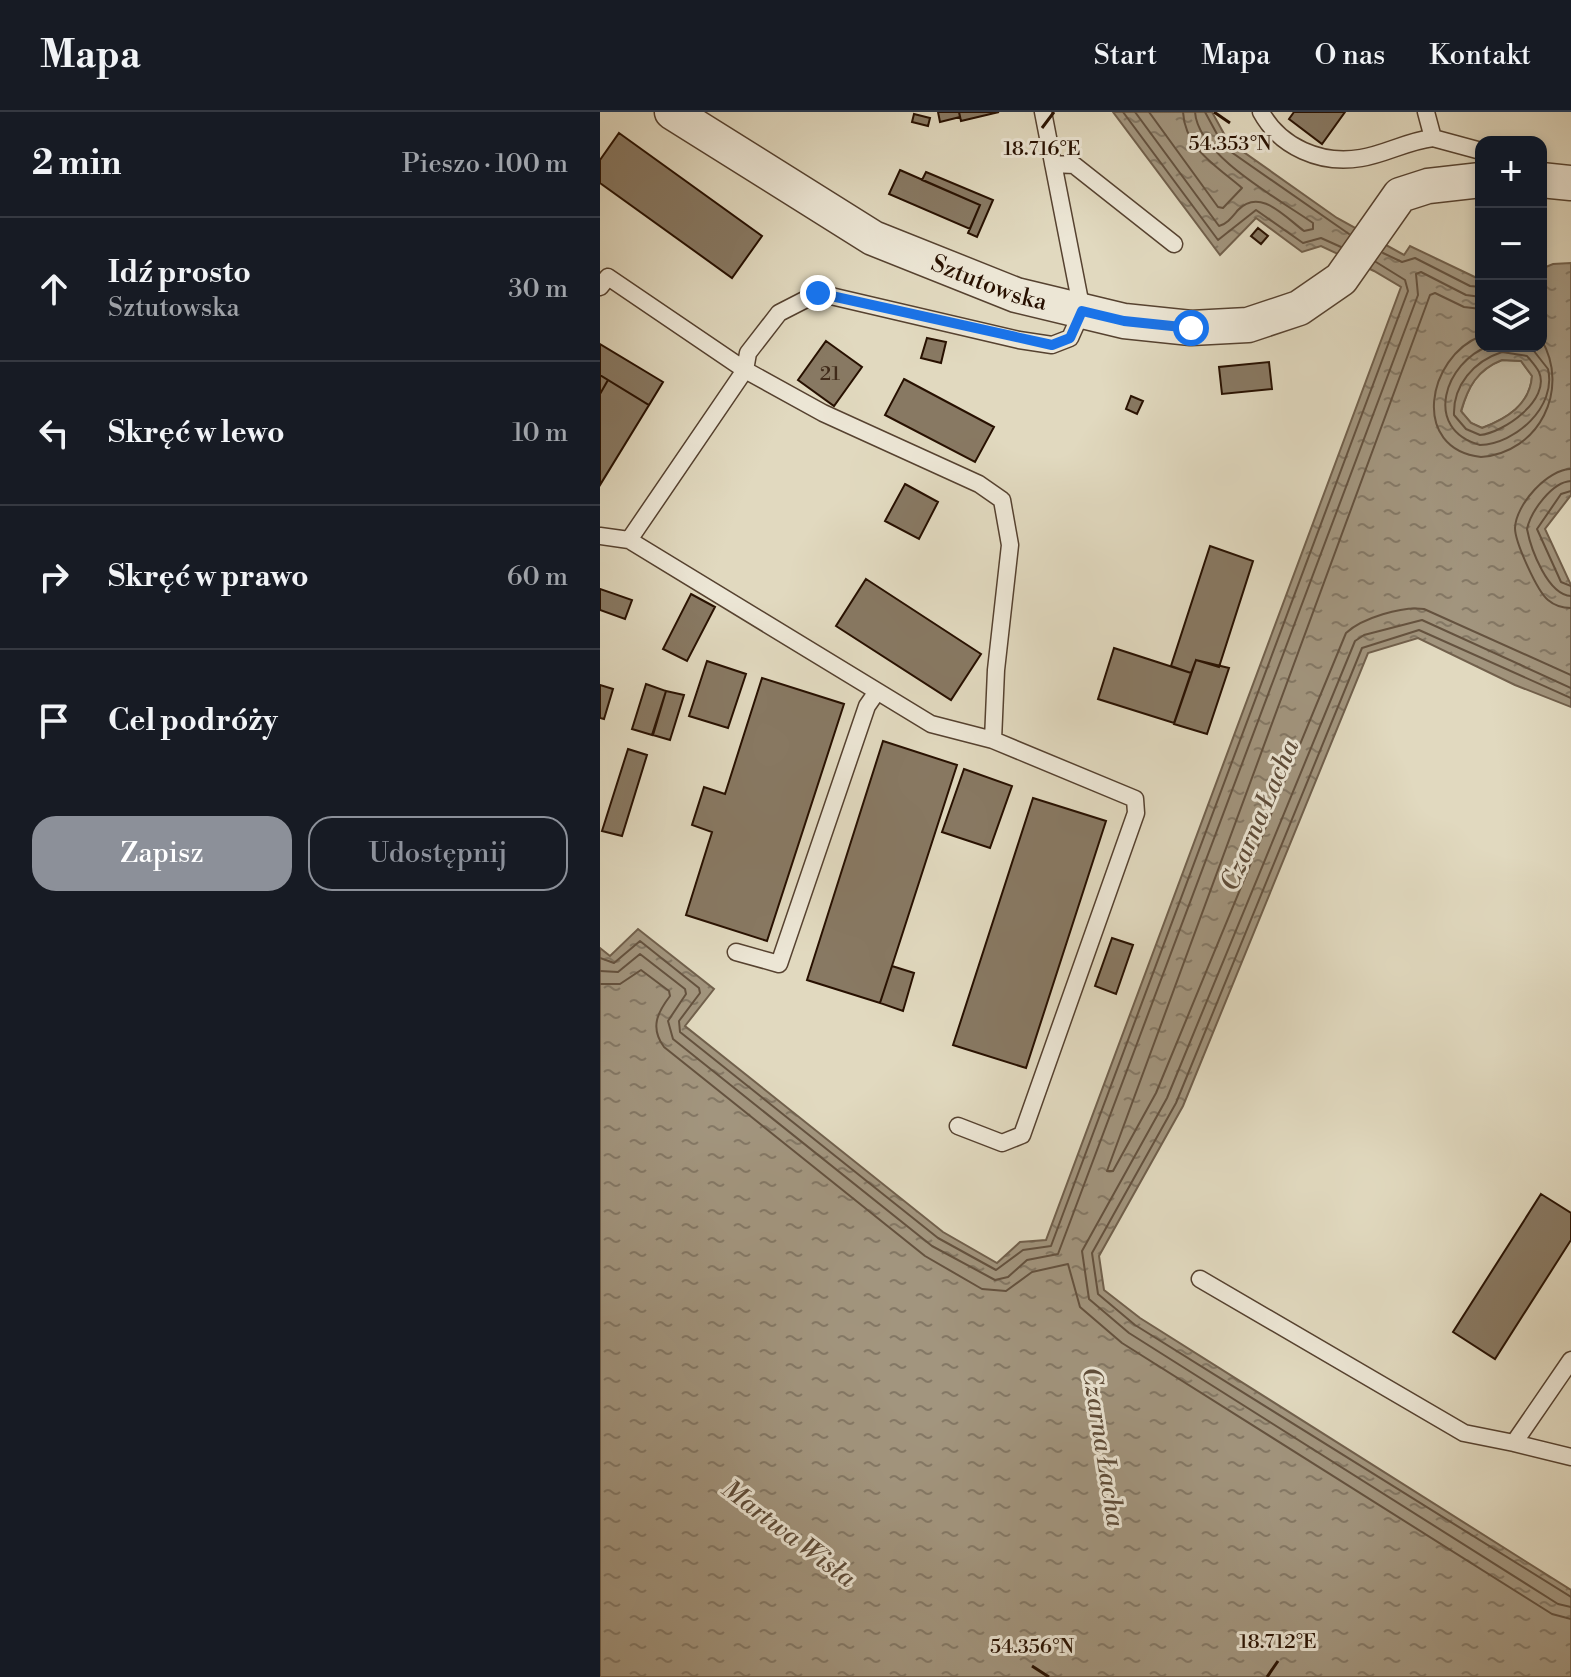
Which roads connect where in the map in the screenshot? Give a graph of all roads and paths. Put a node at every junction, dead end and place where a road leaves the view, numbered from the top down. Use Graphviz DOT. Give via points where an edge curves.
graph roads {
  1 [pos="672,112"];
  2 [pos="1043,112"];
  3 [pos="1261,112"];
  4 [pos="1426,112"];
  5 [pos="1433,138"];
  6 [pos="1475,149"];
  7 [pos="1053,164"];
  8 [pos="1475,181"];
  9 [pos="1547,181"];
  10 [pos="1571,183"];
  11 [pos="1174,244"];
  12 [pos="600,287"];
  13 [pos="1082,311"];
  14 [pos="745,370"];
  15 [pos="600,536"];
  16 [pos="629,540"];
  17 [pos="876,693"];
  18 [pos="993,740"];
  19 [pos="736,952"];
  20 [pos="958,1126"];
  21 [pos="1200,1279"];
  22 [pos="1571,1360"];
  23 [pos="1514,1443"];
  24 [pos="1571,1457"];
  1 -- 13 [label="street, Sztutowska" via="873,238 1016,295"];
  2 -- 7 [label="lane"];
  3 -- 5 [label="lane" via="1272,132 1322,158 1360,158"];
  4 -- 5 [label="lane"];
  5 -- 6 [label="lane"];
  7 -- 11 [label="lane" via="1074,165"];
  7 -- 13 [label="lane"];
  8 -- 13 [label="street, Sztutowska" via="1400,195 1341,279 1299,308 1248,325 1191,328"];
  9 -- 10 [label="street"];
  12 -- 14 [label="lane" via="608,277"];
  13 -- 14 [label="lane" via="1070,338 1052,345 818,293 779,313 748,353"];
  14 -- 16 [label="lane"];
  14 -- 18 [label="lane" via="1002,500 1010,545"];
  15 -- 16 [label="lane"];
  16 -- 17 [label="lane"];
  17 -- 18 [label="lane" via="931,724"];
  17 -- 19 [label="lane" via="867,706 779,964"];
  18 -- 20 [label="lane" via="1135,799 1136,813 1022,1135 1002,1143"];
  21 -- 23 [label="lane" via="1464,1433"];
  22 -- 23 [label="lane"];
  23 -- 24 [label="lane"];
}
